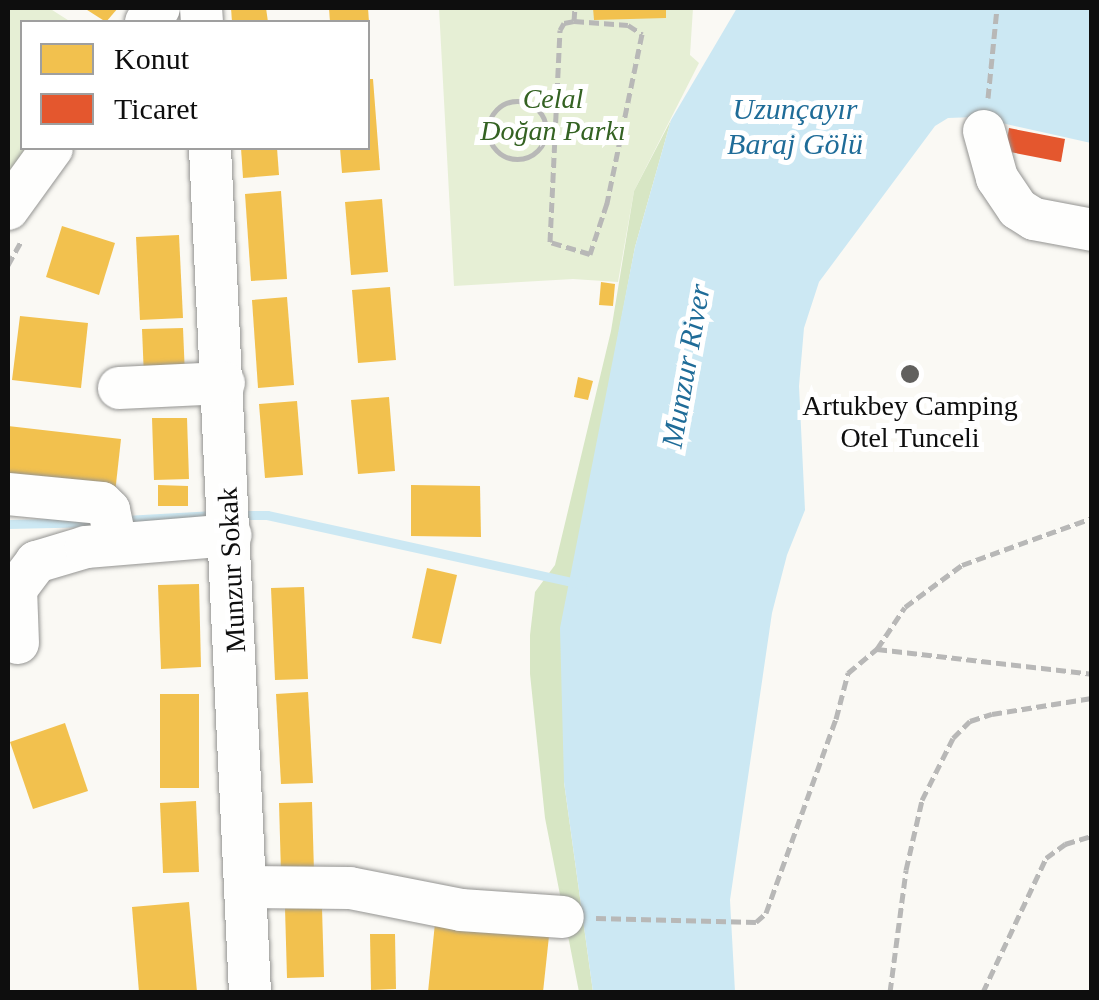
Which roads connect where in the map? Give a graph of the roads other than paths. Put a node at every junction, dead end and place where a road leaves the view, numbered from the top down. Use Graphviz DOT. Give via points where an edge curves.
graph roads {
  1 [pos="984,131"];
  2 [pos="51,150"];
  3 [pos="210,150"];
  4 [pos="8,209"];
  5 [pos="1092,230"];
  6 [pos="224,383"];
  7 [pos="118,388"];
  8 [pos="8,494"];
  9 [pos="112,527"];
  10 [pos="231,535"];
  11 [pos="18,643"];
  12 [pos="246,887"];
  13 [pos="562,917"];
  14 [pos="250,992"];
  1 -- 5 [label="street" via="998,178 1018,208 1034,219"];
  2 -- 4 [label="street"];
  3 -- 6 [label="street, Munzur Sokak"];
  6 -- 7 [label="street"];
  6 -- 10 [label="street, Munzur Sokak"];
  8 -- 9 [label="street" via="98,502"];
  9 -- 10 [label="street"];
  9 -- 11 [label="street" via="36,562 16,589"];
  10 -- 12 [label="street, Munzur Sokak"];
  12 -- 13 [label="street" via="350,888 462,910"];
  12 -- 14 [label="street, Munzur Sokak"];
}
